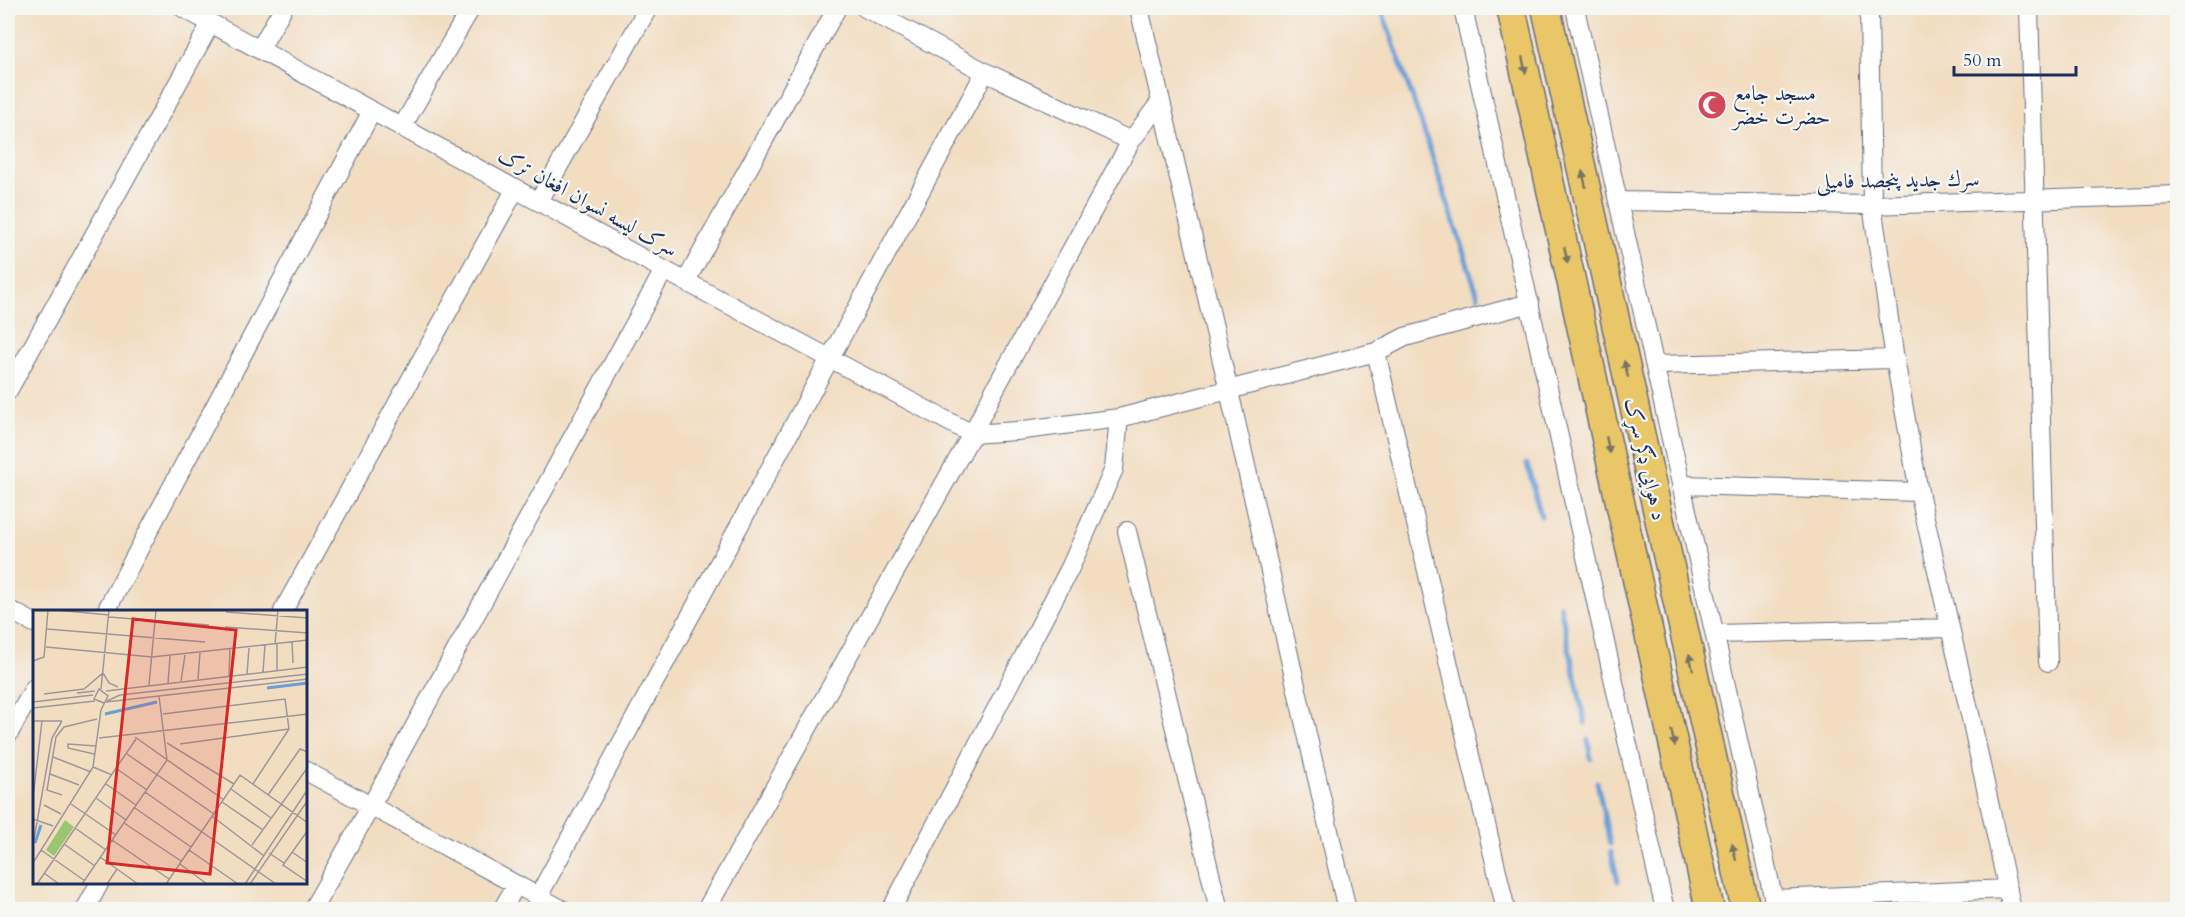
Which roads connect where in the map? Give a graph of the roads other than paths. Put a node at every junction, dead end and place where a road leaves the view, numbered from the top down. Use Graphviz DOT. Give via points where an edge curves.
graph roads {
  1 [pos="183,8"];
  2 [pos="283,8"];
  3 [pos="471,8"];
  4 [pos="648,8"];
  5 [pos="837,8"];
  6 [pos="865,8"];
  7 [pos="1139,8"];
  8 [pos="1463,8"];
  9 [pos="1511,8"];
  10 [pos="1546,8"];
  11 [pos="1575,8"];
  12 [pos="1869,8"];
  13 [pos="2029,8"];
  14 [pos="211,23"];
  15 [pos="260,49"];
  16 [pos="985,72"];
  17 [pos="1161,101"];
  18 [pos="372,111"];
  19 [pos="402,127"];
  20 [pos="1131,141"];
  21 [pos="516,188"];
  22 [pos="2178,195"];
  23 [pos="2034,200"];
  24 [pos="539,201"];
  25 [pos="1619,201"];
  26 [pos="1872,205"];
  27 [pos="664,270"];
  28 [pos="686,282"];
  29 [pos="1530,303"];
  30 [pos="1376,352"];
  31 [pos="830,358"];
  32 [pos="1895,359"];
  33 [pos="1656,365"];
  34 [pos="8,391"];
  35 [pos="1229,391"];
  36 [pos="1119,418"];
  37 [pos="972,434"];
  38 [pos="1682,485"];
  39 [pos="1919,492"];
  40 [pos="1127,531"];
  41 [pos="8,609"];
  42 [pos="107,610"];
  43 [pos="284,610"];
  44 [pos="33,622"];
  45 [pos="1950,628"];
  46 [pos="1715,634"];
  47 [pos="2048,662"];
  48 [pos="33,690"];
  49 [pos="8,735"];
  50 [pos="308,772"];
  51 [pos="371,806"];
  52 [pos="99,884"];
  53 [pos="516,885"];
  54 [pos="2008,889"];
  55 [pos="538,897"];
  56 [pos="1775,904"];
  57 [pos="85,909"];
  58 [pos="312,909"];
  59 [pos="502,909"];
  60 [pos="563,909"];
  61 [pos="706,909"];
  62 [pos="891,909"];
  63 [pos="1219,909"];
  64 [pos="1347,909"];
  65 [pos="1506,909"];
  66 [pos="1665,909"];
  67 [pos="1710,909"];
  68 [pos="1746,909"];
  69 [pos="2012,909"];
  1 -- 14 [label="street, سرک لیسه نسوان افغان‌ ترک"];
  2 -- 15 [label="street"];
  3 -- 19 [label="street"];
  4 -- 24 [label="street"];
  5 -- 28 [label="street"];
  6 -- 16 [label="street"];
  7 -- 17 [label="street"];
  8 -- 29 [label="street"];
  9 -- 67 [label="main road, د هوایی ډګر سړک, one-way"];
  68 -- 10 [label="main road, د هوایی ډګر سړک, one-way"];
  11 -- 25 [label="street"];
  12 -- 26 [label="street"];
  13 -- 23 [label="street"];
  14 -- 15 [label="street, سرک لیسه نسوان افغان‌ ترک"];
  14 -- 34 [label="street"];
  15 -- 18 [label="street, سرک لیسه نسوان افغان‌ ترک"];
  16 -- 20 [label="street"];
  16 -- 31 [label="street"];
  17 -- 20 [label="street"];
  17 -- 35 [label="street"];
  18 -- 19 [label="street, سرک لیسه نسوان افغان‌ ترک"];
  18 -- 42 [label="street"];
  19 -- 21 [label="street, سرک لیسه نسوان افغان‌ ترک"];
  20 -- 37 [label="street"];
  21 -- 24 [label="street, سرک لیسه نسوان افغان‌ ترک"];
  21 -- 43 [label="street"];
  22 -- 23 [label="street, سرك جدید پنجصد فامیلی"];
  23 -- 26 [label="street, سرك جدید پنجصد فامیلی"];
  23 -- 47 [label="street"];
  24 -- 27 [label="street, سرک لیسه نسوان افغان‌ ترک"];
  25 -- 26 [label="street, سرك جدید پنجصد فامیلی"];
  25 -- 33 [label="street"];
  26 -- 32 [label="street"];
  27 -- 28 [label="street, سرک لیسه نسوان افغان‌ ترک"];
  27 -- 51 [label="street"];
  28 -- 31 [label="street, سرک لیسه نسوان افغان‌ ترک"];
  29 -- 30 [label="street" via="1405,337"];
  29 -- 66 [label="street"];
  30 -- 35 [label="street"];
  30 -- 65 [label="street"];
  31 -- 37 [label="street, سرک لیسه نسوان افغان‌ ترک"];
  31 -- 55 [label="street"];
  32 -- 33 [label="street"];
  32 -- 39 [label="street"];
  33 -- 38 [label="street"];
  35 -- 36 [label="street"];
  35 -- 64 [label="street"];
  36 -- 37 [label="street"];
  36 -- 62 [label="street" via="1114,469 1070,568"];
  37 -- 61 [label="street"];
  38 -- 39 [label="street"];
  38 -- 46 [label="street"];
  39 -- 45 [label="street"];
  40 -- 63 [label="street"];
  41 -- 44 [label="street"];
  45 -- 46 [label="street"];
  45 -- 54 [label="street"];
  46 -- 56 [label="street"];
  48 -- 49 [label="street"];
  50 -- 51 [label="street"];
  51 -- 53 [label="street"];
  51 -- 58 [label="street"];
  52 -- 57 [label="street"];
  53 -- 55 [label="street"];
  53 -- 59 [label="street"];
  54 -- 56 [label="street"];
  54 -- 69 [label="street"];
  55 -- 60 [label="street"];
}
